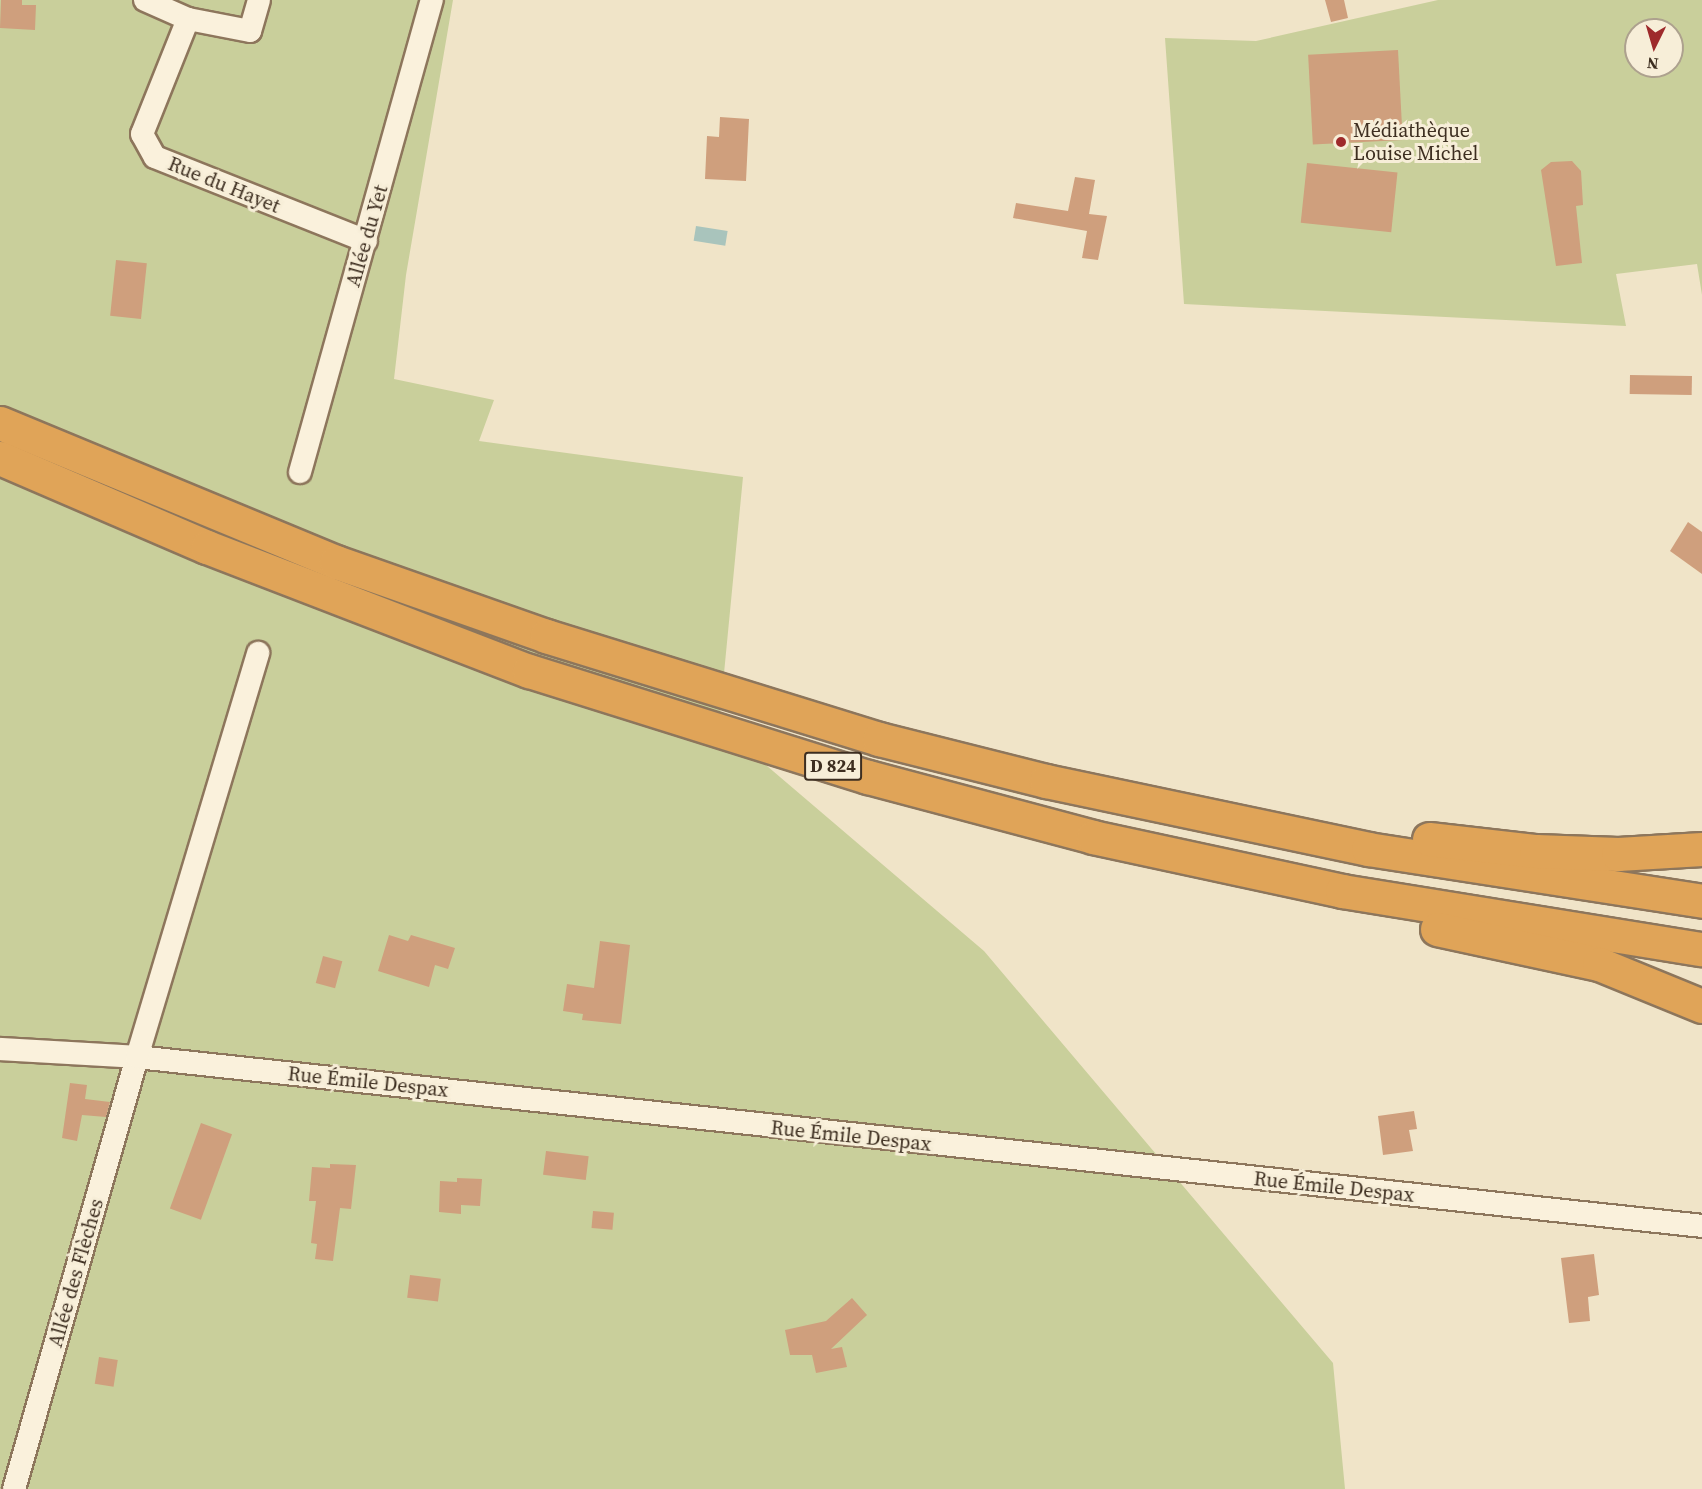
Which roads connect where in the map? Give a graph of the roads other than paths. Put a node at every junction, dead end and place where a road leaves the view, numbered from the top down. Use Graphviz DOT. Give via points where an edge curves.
graph roads {
  1 [pos="145,0"];
  2 [pos="259,0"];
  3 [pos="432,0"];
  4 [pos="188,19"];
  5 [pos="366,242"];
  6 [pos="0,423"];
  7 [pos="0,458"];
  8 [pos="300,472"];
  9 [pos="258,653"];
  10 [pos="1216,818"];
  11 [pos="1093,837"];
  12 [pos="1702,849"];
  13 [pos="1702,901"];
  14 [pos="1702,949"];
  15 [pos="1702,1006"];
  16 [pos="0,1049"];
  17 [pos="137,1056"];
  18 [pos="1702,1226"];
  19 [pos="14,1489"];
  1 -- 4 [label="street"];
  2 -- 4 [label="street" via="250,32"];
  3 -- 5 [label="street, Allée du Yet"];
  4 -- 5 [label="street, Rue du Hayet" via="142,134 155,157"];
  5 -- 8 [label="street, Allée du Yet"];
  6 -- 10 [label="highway, D 824" via="336,562 546,636 879,739"];
  7 -- 11 [label="highway, D 824" via="207,547 529,671 868,777"];
  9 -- 17 [label="street, Allée des Flèches"];
  10 -- 12 [label="highway" via="1536,851 1618,854"];
  10 -- 13 [label="highway, D 824" via="1460,865"];
  11 -- 14 [label="highway, D 824" via="1342,891"];
  11 -- 15 [label="highway" via="1247,891 1599,964"];
  16 -- 17 [label="street, Rue Émile Despax"];
  17 -- 18 [label="street, Rue Émile Despax"];
  17 -- 19 [label="street, Allée des Flèches"];
}
